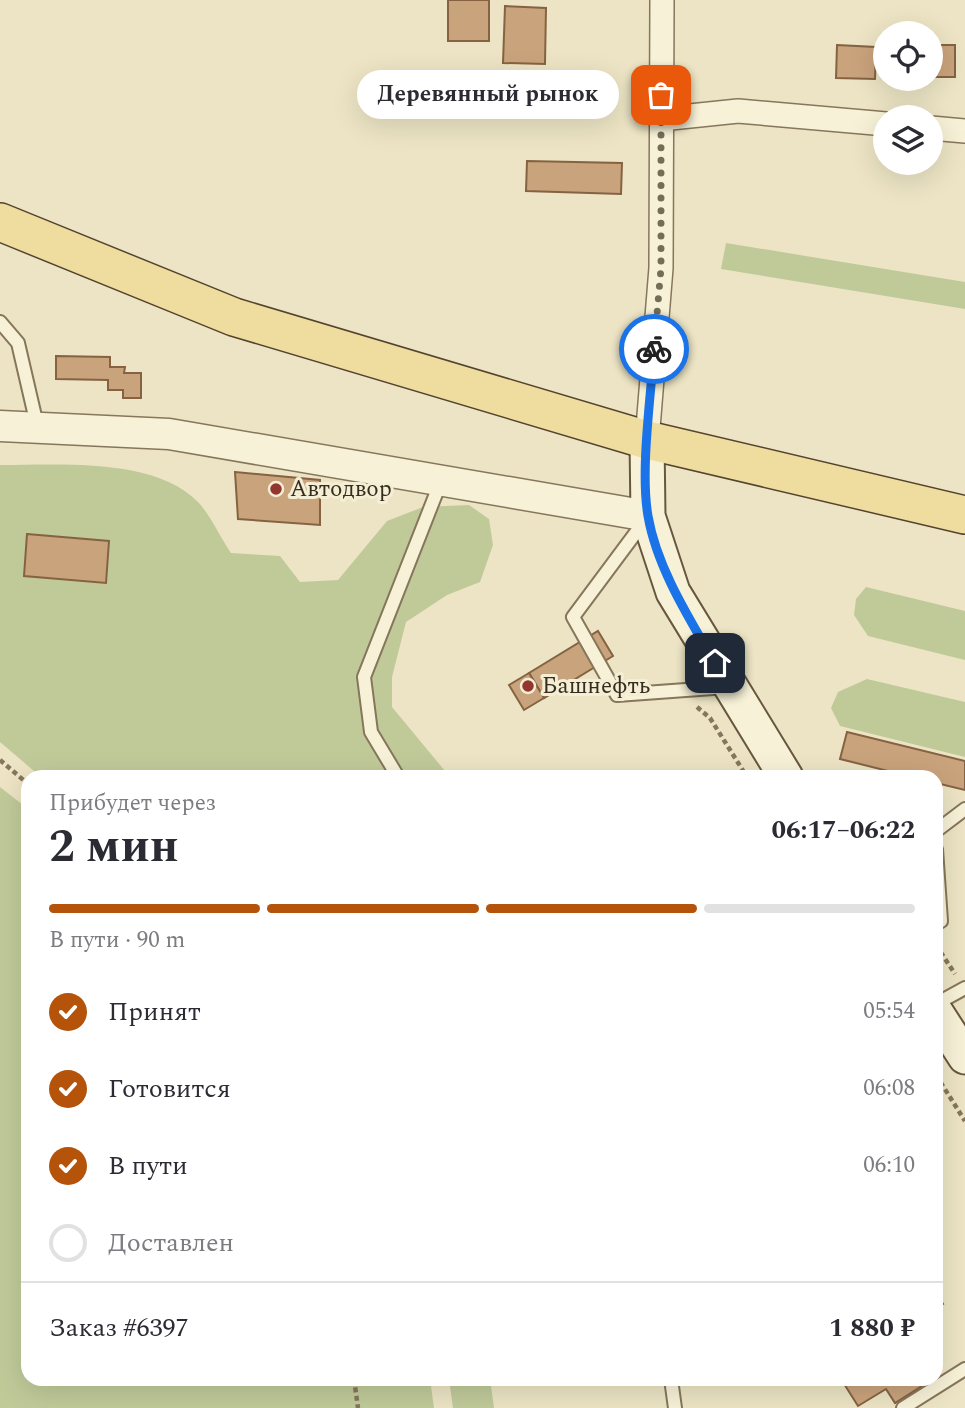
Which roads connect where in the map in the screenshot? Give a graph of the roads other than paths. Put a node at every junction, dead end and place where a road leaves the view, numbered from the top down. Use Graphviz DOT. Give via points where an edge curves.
graph roads {
  1 [pos="662,0"];
  2 [pos="661,119"];
  3 [pos="873,123"];
  4 [pos="943,129"];
  5 [pos="965,131"];
  6 [pos="0,222"];
  7 [pos="0,322"];
  8 [pos="37,425"];
  9 [pos="0,426"];
  10 [pos="647,440"];
  11 [pos="441,481"];
  12 [pos="965,515"];
  13 [pos="648,516"];
  14 [pos="729,687"];
  15 [pos="394,770"];
  16 [pos="782,770"];
  17 [pos="965,808"];
  18 [pos="943,825"];
  19 [pos="965,988"];
  20 [pos="943,1000"];
  21 [pos="965,1368"];
  22 [pos="943,1382"];
  23 [pos="672,1386"];
  24 [pos="937,1386"];
  25 [pos="675,1408"];
  26 [pos="903,1408"];
  1 -- 2 [label="street"];
  2 -- 3 [label="street" via="738,111"];
  2 -- 10 [label="street" via="661,268"];
  4 -- 5 [label="street"];
  6 -- 10 [label="main road" via="234,317"];
  7 -- 8 [label="lane" via="18,343"];
  8 -- 9 [label="street"];
  8 -- 11 [label="street" via="169,434"];
  10 -- 12 [label="main road"];
  10 -- 13 [label="main road"];
  11 -- 13 [label="street"];
  11 -- 15 [label="lane" via="364,677 370,732"];
  13 -- 14 [label="main road" via="673,592"];
  13 -- 14 [label="lane" via="573,617 617,695"];
  14 -- 16 [label="main road"];
  17 -- 18 [label="lane"];
  19 -- 20 [label="lane"];
  21 -- 22 [label="lane"];
  23 -- 25 [label="lane"];
  24 -- 26 [label="lane"];
}
